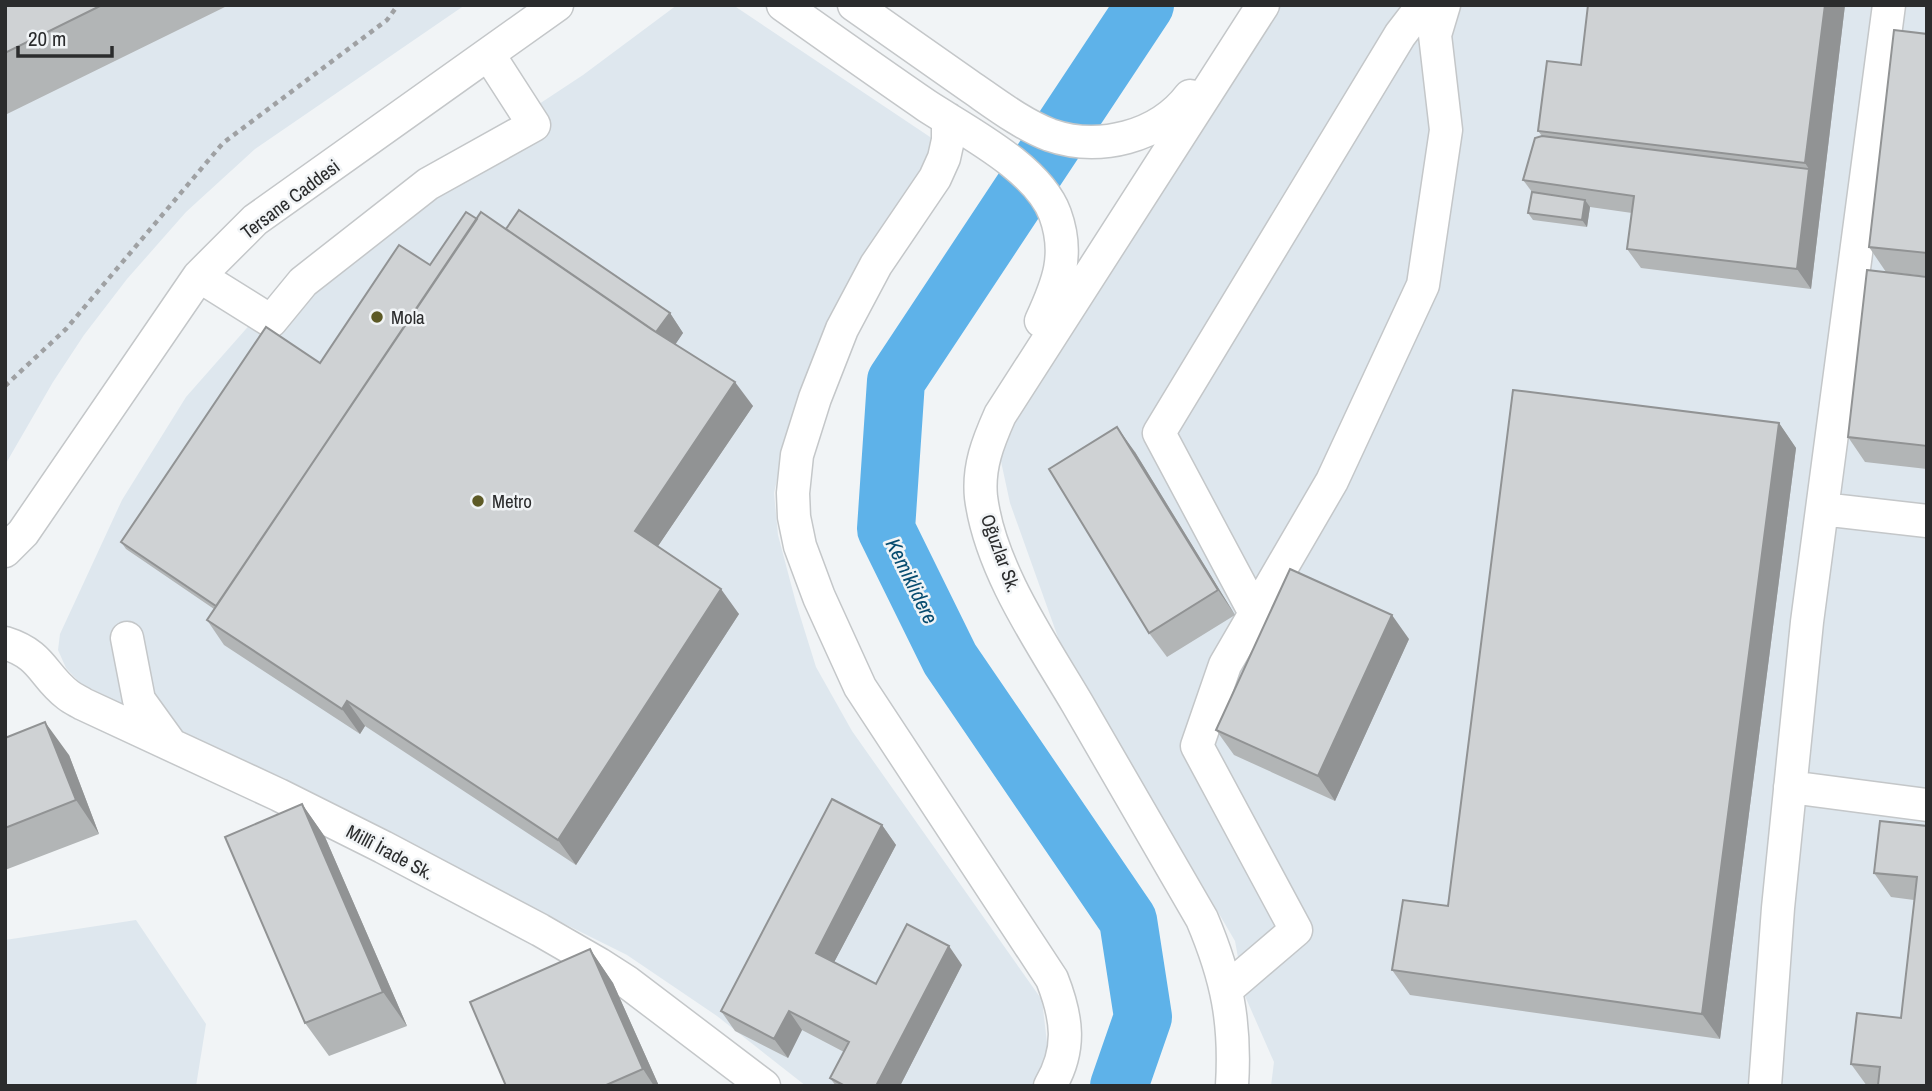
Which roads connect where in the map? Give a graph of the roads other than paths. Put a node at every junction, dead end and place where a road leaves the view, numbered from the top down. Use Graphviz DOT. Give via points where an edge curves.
graph roads {
  1 [pos="581,5"];
  2 [pos="783,5"];
  3 [pos="854,5"];
  4 [pos="1260,5"];
  5 [pos="1423,5"];
  6 [pos="1444,5"];
  7 [pos="1889,5"];
  8 [pos="548,12"];
  9 [pos="489,55"];
  10 [pos="958,125"];
  11 [pos="199,276"];
  12 [pos="1000,415"];
  13 [pos="1822,509"];
  14 [pos="1927,521"];
  15 [pos="5,551"];
  16 [pos="1255,613"];
  17 [pos="127,638"];
  18 [pos="5,643"];
  19 [pos="171,744"];
  20 [pos="1790,787"];
  21 [pos="1927,805"];
  22 [pos="1227,989"];
  23 [pos="764,1086"];
  24 [pos="1050,1086"];
  25 [pos="1232,1086"];
  26 [pos="1765,1086"];
  1 -- 8 [label="street, Tersane Caddesi"];
  2 -- 10 [label="street"];
  3 -- 4 [label="street" via="993,102 1050,135 1105,142 1143,132 1179,110"];
  4 -- 12 [label="street, Oğuzlar Sk."];
  5 -- 16 [label="street" via="1400,35 1159,433"];
  6 -- 16 [label="street" via="1435,35 1446,130 1423,285 1332,481"];
  7 -- 13 [label="street"];
  8 -- 9 [label="street, Tersane Caddesi"];
  9 -- 11 [label="street, Tersane Caddesi" via="255,220"];
  9 -- 11 [label="street" via="534,125 428,184 303,282 271,321"];
  10 -- 12 [label="street" via="1040,187 1056,215 1060,233 1062,266 1057,285"];
  10 -- 24 [label="street" via="935,178 876,265 842,330 797,455 794,517 819,597 860,687 1052,979 1065,1017 1065,1035 1063,1055"];
  11 -- 15 [label="street, Tersane Caddesi" via="23,533"];
  12 -- 22 [label="street, Oğuzlar Sk." via="980,477 998,558 1027,618 1202,919"];
  13 -- 14 [label="street"];
  13 -- 20 [label="street"];
  16 -- 22 [label="street" via="1225,665 1197,746 1296,930"];
  17 -- 19 [label="street" via="139,699"];
  18 -- 19 [label="street, Millî İrade Sk." via="30,654 82,704"];
  19 -- 23 [label="street, Millî İrade Sk." via="383,847 599,964"];
  20 -- 21 [label="street"];
  20 -- 26 [label="street"];
  22 -- 25 [label="street, Oğuzlar Sk." via="1233,1035"];
}
